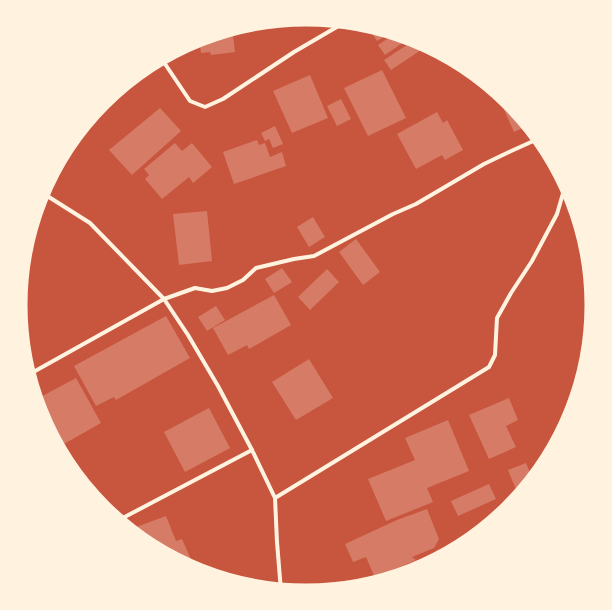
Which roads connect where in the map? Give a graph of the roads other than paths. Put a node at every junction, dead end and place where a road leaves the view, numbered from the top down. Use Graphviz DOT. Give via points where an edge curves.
graph roads {
  1 [pos="339,26"];
  2 [pos="164,63"];
  3 [pos="534,141"];
  4 [pos="563,192"];
  5 [pos="47,195"];
  6 [pos="164,299"];
  7 [pos="33,372"];
  8 [pos="252,450"];
  9 [pos="275,498"];
  10 [pos="123,518"];
  11 [pos="280,585"];
  1 -- 2 [label="street" via="223,99 205,107 190,101"];
  3 -- 6 [label="street" via="484,164 416,204 314,256 256,268 243,280 227,288 212,291 195,288"];
  4 -- 9 [label="street" via="557,214 497,318 494,355 489,367"];
  5 -- 6 [label="street" via="90,223"];
  6 -- 7 [label="street"];
  6 -- 8 [label="street" via="218,386"];
  8 -- 9 [label="street"];
  8 -- 10 [label="street"];
  9 -- 11 [label="street"];
}
